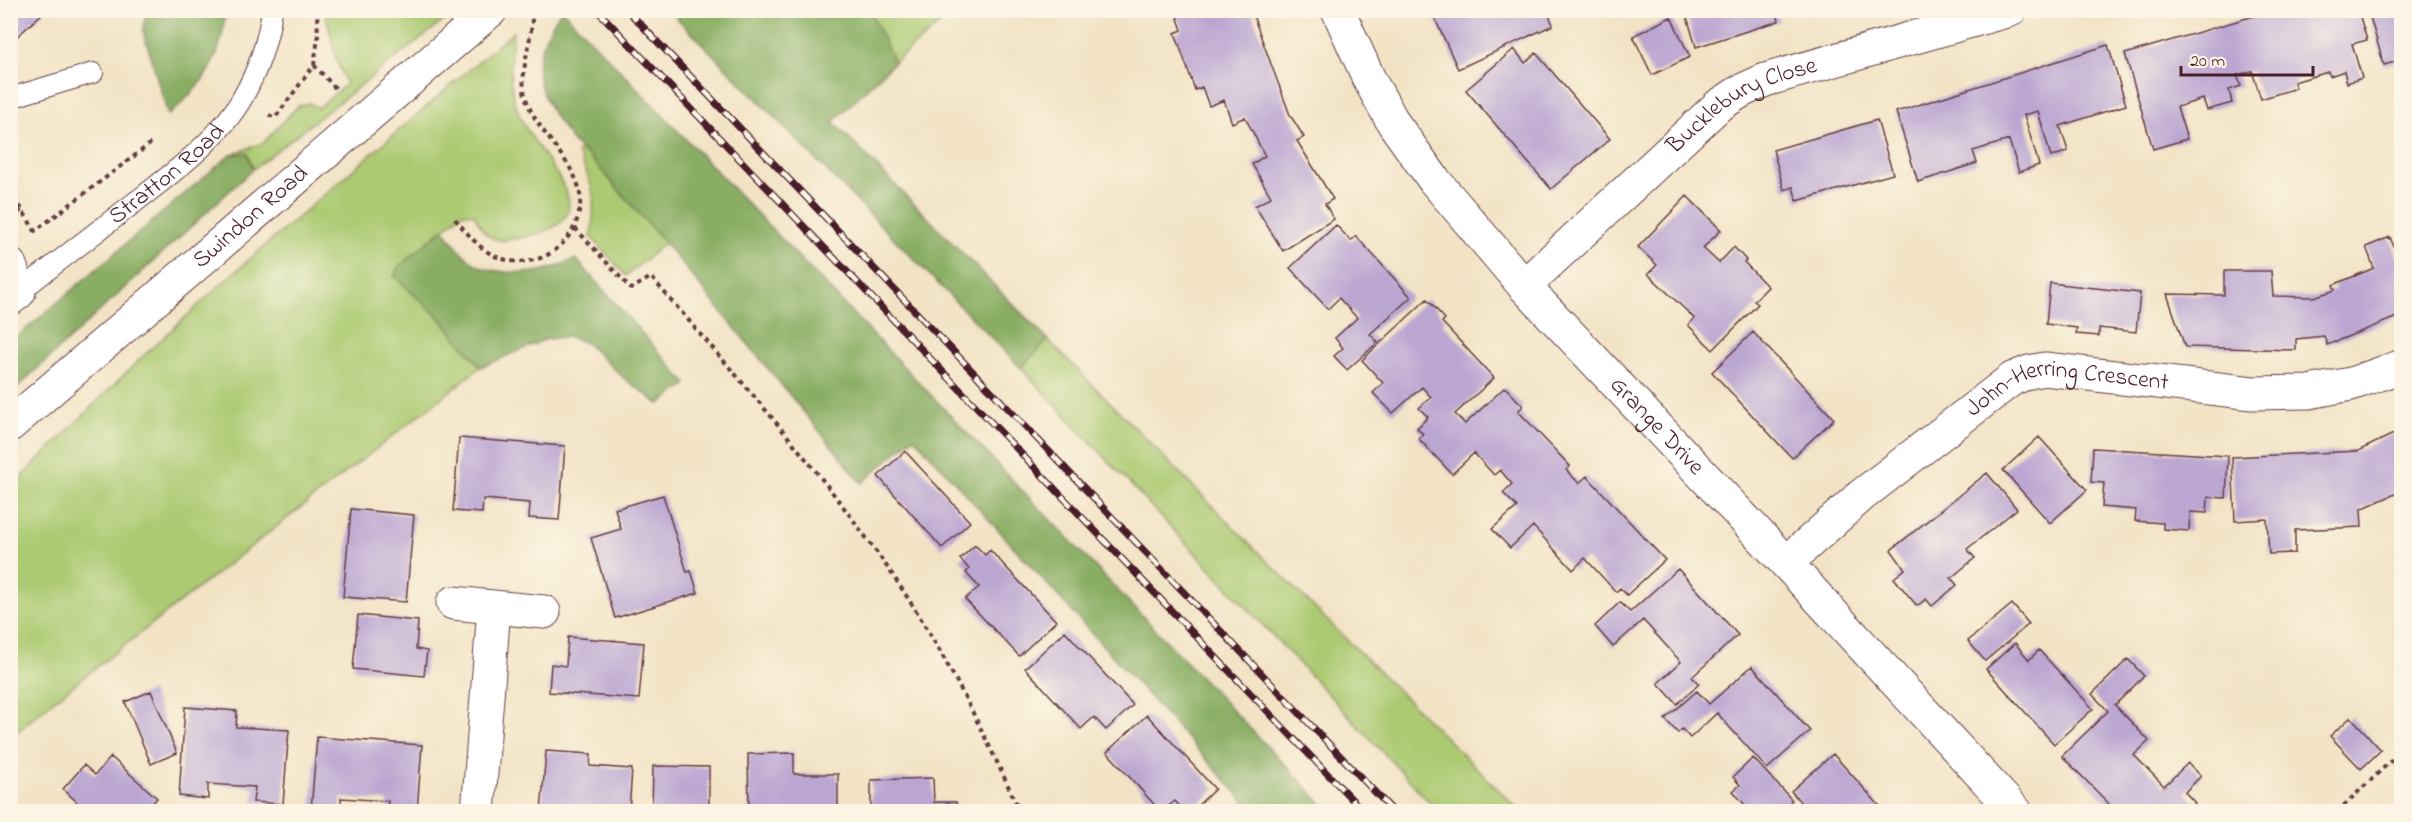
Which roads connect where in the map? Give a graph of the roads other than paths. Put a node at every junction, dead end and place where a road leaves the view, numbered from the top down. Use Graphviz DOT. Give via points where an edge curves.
graph roads {
  1 [pos="272,10"];
  2 [pos="491,10"];
  3 [pos="1338,10"];
  4 [pos="2010,10"];
  5 [pos="93,73"];
  6 [pos="10,98"];
  7 [pos="13,285"];
  8 [pos="1524,286"];
  9 [pos="2402,366"];
  10 [pos="10,425"];
  11 [pos="1786,563"];
  12 [pos="453,603"];
  13 [pos="494,608"];
  14 [pos="543,612"];
  15 [pos="478,812"];
  16 [pos="2016,812"];
  1 -- 7 [label="lane, Stratton Road" via="269,34 255,74 228,118 182,164"];
  2 -- 10 [label="street, Swindon Road"];
  3 -- 8 [label="street, Grange Drive" via="1394,124 1434,180"];
  4 -- 8 [label="street, Bucklebury Close" via="1765,80 1741,91 1709,114"];
  5 -- 6 [label="lane"];
  8 -- 11 [label="street, Grange Drive"];
  9 -- 11 [label="street, John-Herring Crescent" via="2351,384 2309,392 2264,393 2045,369 2029,372 2012,379 1862,495"];
  11 -- 16 [label="street, Grange Drive"];
  12 -- 13 [label="street"];
  13 -- 14 [label="street"];
  13 -- 15 [label="street"];
}
